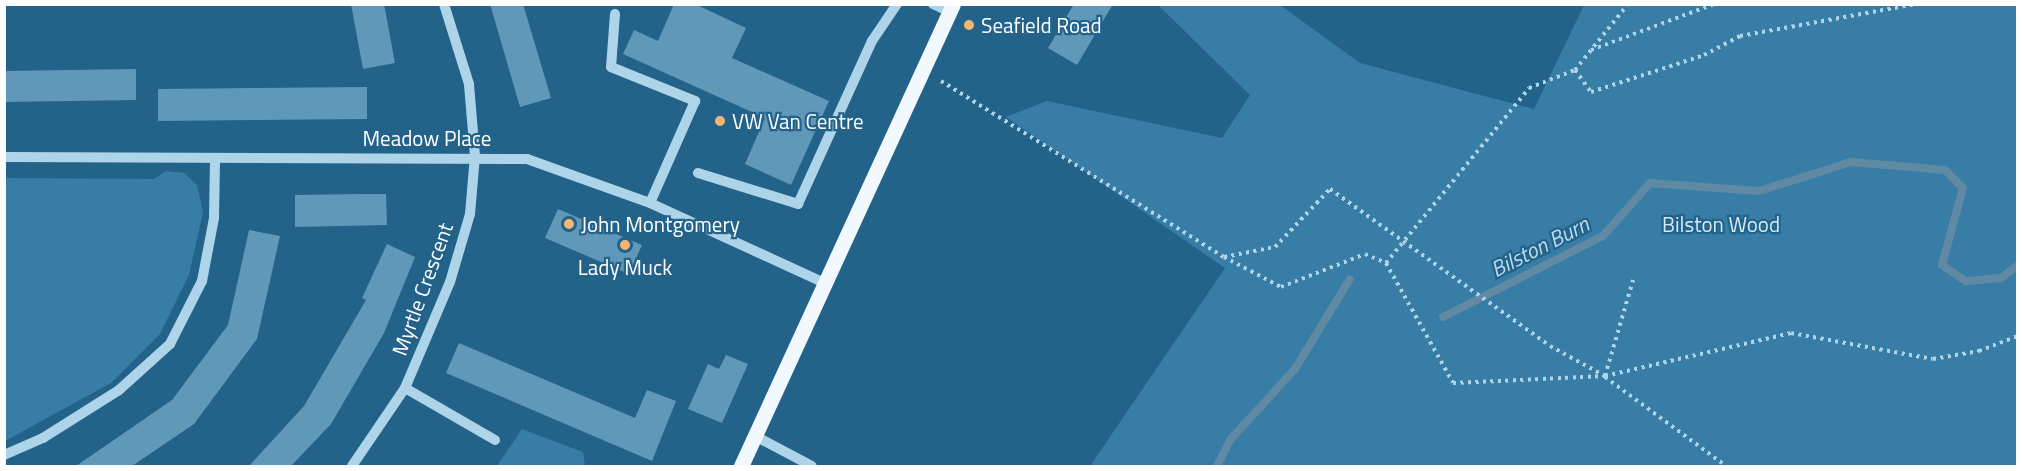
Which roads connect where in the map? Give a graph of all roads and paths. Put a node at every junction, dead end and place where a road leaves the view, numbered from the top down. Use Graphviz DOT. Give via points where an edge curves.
graph roads {
  1 [pos="444,4"];
  2 [pos="897,4"];
  3 [pos="933,4"];
  4 [pos="1628,4"];
  5 [pos="1713,4"];
  6 [pos="1916,4"];
  7 [pos="952,8"];
  8 [pos="615,14"];
  9 [pos="1591,50"];
  10 [pos="922,70"];
  11 [pos="1575,70"];
  12 [pos="475,156"];
  13 [pos="4,157"];
  14 [pos="215,159"];
  15 [pos="698,173"];
  16 [pos="650,203"];
  17 [pos="1224,257"];
  18 [pos="1386,263"];
  19 [pos="1634,280"];
  20 [pos="825,284"];
  21 [pos="2018,336"];
  22 [pos="1605,376"];
  23 [pos="405,388"];
  24 [pos="755,436"];
  25 [pos="495,440"];
  26 [pos="4,455"];
  27 [pos="352,466"];
  28 [pos="741,466"];
  29 [pos="812,466"];
  30 [pos="1726,466"];
  1 -- 12 [label="street, Myrtle Crescent" via="469,84"];
  2 -- 15 [label="street" via="872,41 798,204"];
  3 -- 7 [label="street"];
  4 -- 9 [label="path"];
  5 -- 9 [label="path"];
  6 -- 11 [label="path" via="1740,36 1704,55 1590,92"];
  7 -- 10 [label="main road"];
  8 -- 16 [label="street" via="611,67 695,101"];
  9 -- 11 [label="path"];
  10 -- 17 [label="path"];
  10 -- 20 [label="main road"];
  11 -- 18 [label="path" via="1529,88"];
  12 -- 14 [label="street, Meadow Place"];
  12 -- 16 [label="street, Meadow Place" via="560,167"];
  12 -- 23 [label="street, Myrtle Crescent" via="470,214 453,270"];
  13 -- 14 [label="street, Meadow Place"];
  14 -- 26 [label="street" via="214,218 202,281 170,345 119,390 43,438"];
  16 -- 20 [label="street, Meadow Place"];
  17 -- 18 [label="path" via="1281,287 1365,254"];
  17 -- 22 [label="path, bridge" via="1275,247 1330,189 1550,346"];
  18 -- 22 [label="path" via="1453,383"];
  19 -- 22 [label="path"];
  20 -- 24 [label="main road"];
  21 -- 22 [label="path" via="1980,351 1933,359 1791,333"];
  22 -- 30 [label="path"];
  23 -- 25 [label="street"];
  23 -- 27 [label="street, Myrtle Crescent"];
  24 -- 28 [label="main road"];
  24 -- 29 [label="street"];
}
